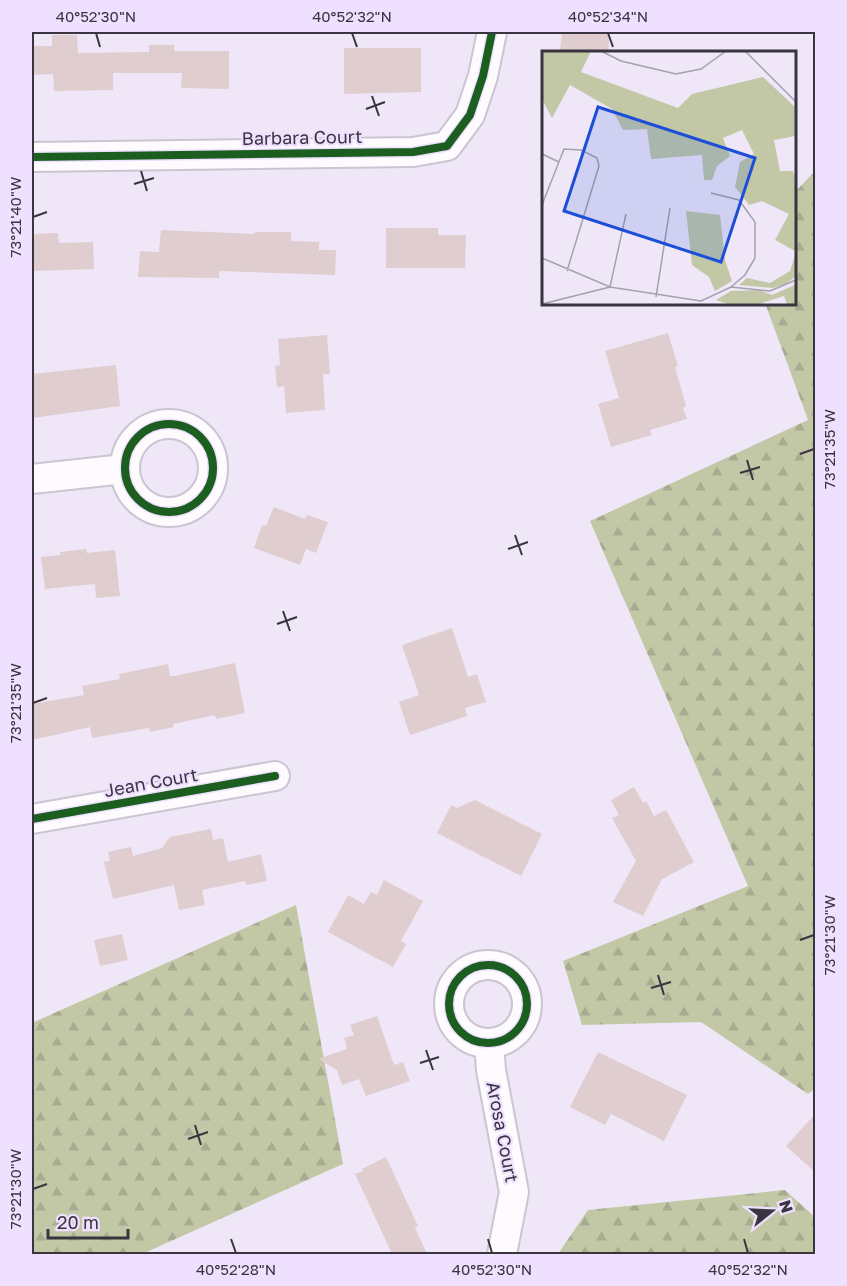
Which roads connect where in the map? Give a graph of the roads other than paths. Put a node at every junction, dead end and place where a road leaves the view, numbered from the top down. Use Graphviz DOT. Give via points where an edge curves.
graph roads {
  1 [pos="492,32"];
  2 [pos="32,157"];
  3 [pos="124,470"];
  4 [pos="32,479"];
  5 [pos="275,776"];
  6 [pos="32,819"];
  7 [pos="489,1043"];
  8 [pos="502,1254"];
  1 -- 2 [label="street, Barbara Court" via="470,115 447,146 413,152"];
  3 -- 4 [label="street"];
  5 -- 6 [label="street, Jean Court"];
  7 -- 8 [label="street, Arosa Court" via="514,1192"];
}
